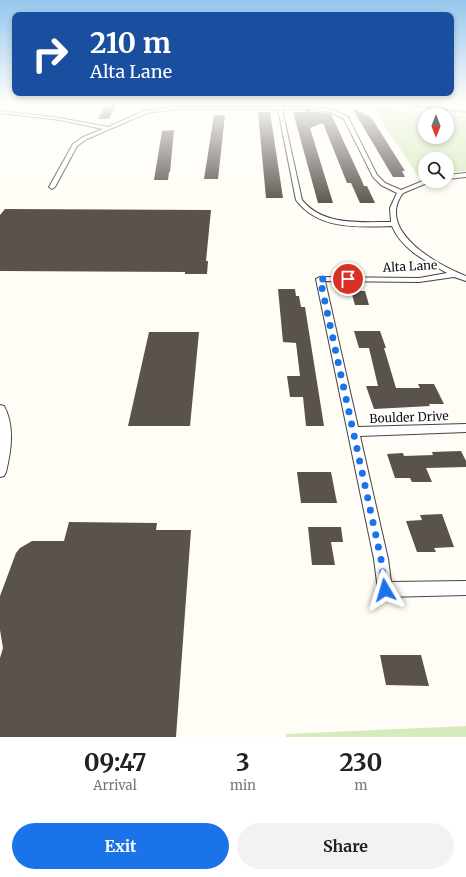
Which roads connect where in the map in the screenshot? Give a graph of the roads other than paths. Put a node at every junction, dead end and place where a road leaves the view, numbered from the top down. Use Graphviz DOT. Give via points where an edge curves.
graph roads {
  1 [pos="89,136"];
  2 [pos="286,136"];
  3 [pos="355,136"];
  4 [pos="466,175"];
  5 [pos="454,176"];
  6 [pos="418,185"];
  7 [pos="52,188"];
  8 [pos="401,192"];
  9 [pos="395,224"];
  10 [pos="453,275"];
  11 [pos="466,279"];
  12 [pos="0,409"];
  13 [pos="466,428"];
  14 [pos="353,432"];
  15 [pos="0,472"];
  16 [pos="466,588"];
  1 -- 7 [label="street" via="75,145"];
  2 -- 9 [label="street" via="299,200 305,208 317,216 338,222"];
  3 -- 8 [label="street" via="375,176 383,184"];
  4 -- 5 [label="street"];
  6 -- 8 [label="street"];
  8 -- 9 [label="street" via="394,204"];
  9 -- 10 [label="street" via="401,237"];
  10 -- 11 [label="street"];
  10 -- 14 [label="street, Alta Lane" via="419,280 320,279"];
  12 -- 15 [label="street" via="6,443"];
  13 -- 14 [label="street, Boulder Drive"];
  14 -- 16 [label="street" via="381,559 385,590"];
}
